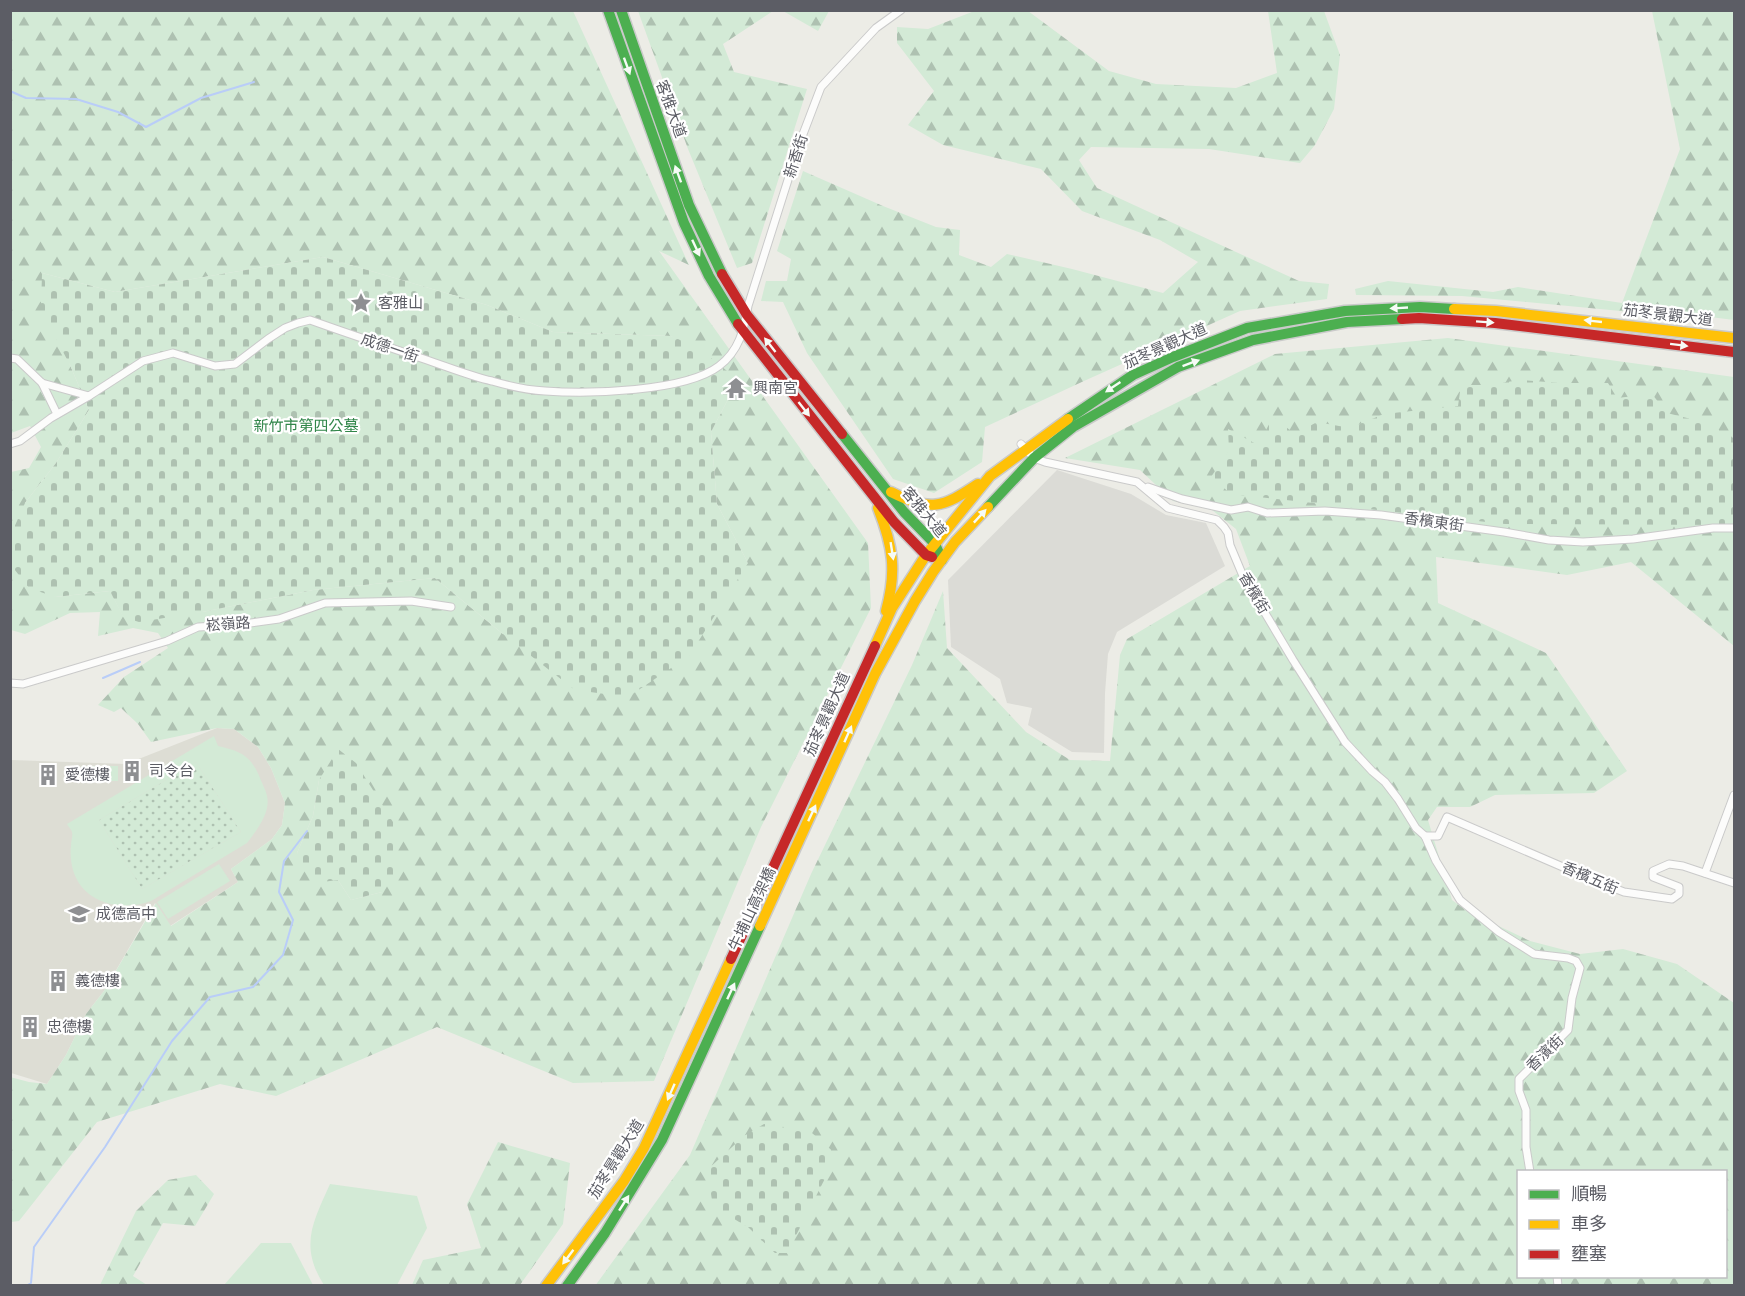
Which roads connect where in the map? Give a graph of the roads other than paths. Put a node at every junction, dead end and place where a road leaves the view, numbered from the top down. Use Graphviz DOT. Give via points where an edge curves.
graph roads {
  1 [pos="608,10"];
  2 [pos="621,10"];
  3 [pos="900,10"];
  4 [pos="747,315"];
  5 [pos="743,332"];
  6 [pos="1734,338"];
  7 [pos="1734,352"];
  8 [pos="10,358"];
  9 [pos="42,383"];
  10 [pos="89,396"];
  11 [pos="57,414"];
  12 [pos="10,444"];
  13 [pos="1027,450"];
  14 [pos="990,476"];
  15 [pos="1137,482"];
  16 [pos="885,489"];
  17 [pos="873,496"];
  18 [pos="1734,528"];
  19 [pos="934,544"];
  20 [pos="926,555"];
  21 [pos="942,560"];
  22 [pos="451,607"];
  23 [pos="877,638"];
  24 [pos="10,683"];
  25 [pos="813,783"];
  26 [pos="824,787"];
  27 [pos="1734,795"];
  28 [pos="1425,836"];
  29 [pos="1705,873"];
  30 [pos="1734,883"];
  31 [pos="694,1039"];
  32 [pos="707,1044"];
  33 [pos="1530,1170"];
  34 [pos="546,1286"];
  35 [pos="567,1286"];
  1 -- 5 [label="street, 客雅大道, one-way" via="684,223 709,276"];
  4 -- 2 [label="street, 客雅大道, one-way" via="719,270 689,205"];
  3 -- 4 [label="street, 新香街" via="870,34 821,87"];
  4 -- 5 [label="street, 新香街"];
  16 -- 4 [label="street, 客雅大道, one-way"];
  5 -- 10 [label="street, 成德一街" via="730,355 699,377 634,389 544,391 490,381 310,320 277,333 235,364 215,366 174,353 143,361"];
  5 -- 17 [label="street, 客雅大道, one-way"];
  6 -- 13 [label="street, 茄苳景觀大道, one-way" via="1496,311 1420,307 1345,310 1247,328 1173,357 1133,375"];
  13 -- 7 [label="street, 茄苳景觀大道, one-way" via="1178,367 1253,340 1347,322 1419,318 1495,323"];
  8 -- 9 [label="street" via="17,359"];
  9 -- 10 [label="street"];
  9 -- 11 [label="street"];
  10 -- 11 [label="street, 成德一街"];
  11 -- 12 [label="street, 成德一街"];
  13 -- 14 [label="street, 茄苳景觀大道"];
  13 -- 15 [label="street, 香檳街" via="1045,462"];
  21 -- 13 [label="street, 茄苳景觀大道, one-way"];
  14 -- 16 [label="street" via="956,499 928,506 912,503"];
  14 -- 19 [label="street, 茄苳景觀大道"];
  15 -- 18 [label="street, 香檳東街" via="1158,492 1231,510 1248,507 1267,513 1325,511 1381,515 1549,540 1633,539"];
  15 -- 28 [label="street, 香檳街" via="1168,508 1217,520 1224,527 1243,576 1346,742 1385,782"];
  16 -- 19 [label="street, 客雅大道"];
  17 -- 20 [label="street, 客雅大道"];
  17 -- 23 [label="street, one-way" via="894,557 890,598"];
  19 -- 20 [label="street, 茄苳景觀大道"];
  19 -- 21 [label="street, 客雅大道"];
  20 -- 21 [label="street, 客雅大道"];
  20 -- 23 [label="street, 茄苳景觀大道"];
  26 -- 21 [label="street, 茄苳景觀大道, one-way" via="875,675"];
  22 -- 24 [label="street, 崧嶺路" via="411,601 325,603 279,619 198,627 167,641 23,684"];
  23 -- 25 [label="street, 茄苳景觀大道"];
  25 -- 31 [label="street, 牛埔山高架橋"];
  32 -- 26 [label="street, 牛埔山高架橋, one-way"];
  27 -- 29 [label="street"];
  28 -- 29 [label="street, 香檳五街" via="1438,836 1447,817 1624,892 1672,899 1680,894 1679,887 1653,877 1653,871 1669,864"];
  28 -- 33 [label="street, 香濱街" via="1460,900 1534,954 1568,958 1580,968 1568,1030 1520,1079"];
  29 -- 30 [label="street"];
  31 -- 34 [label="street, 茄苳景觀大道, one-way" via="644,1148"];
  35 -- 32 [label="street, 茄苳景觀大道, one-way" via="663,1140"];
}
